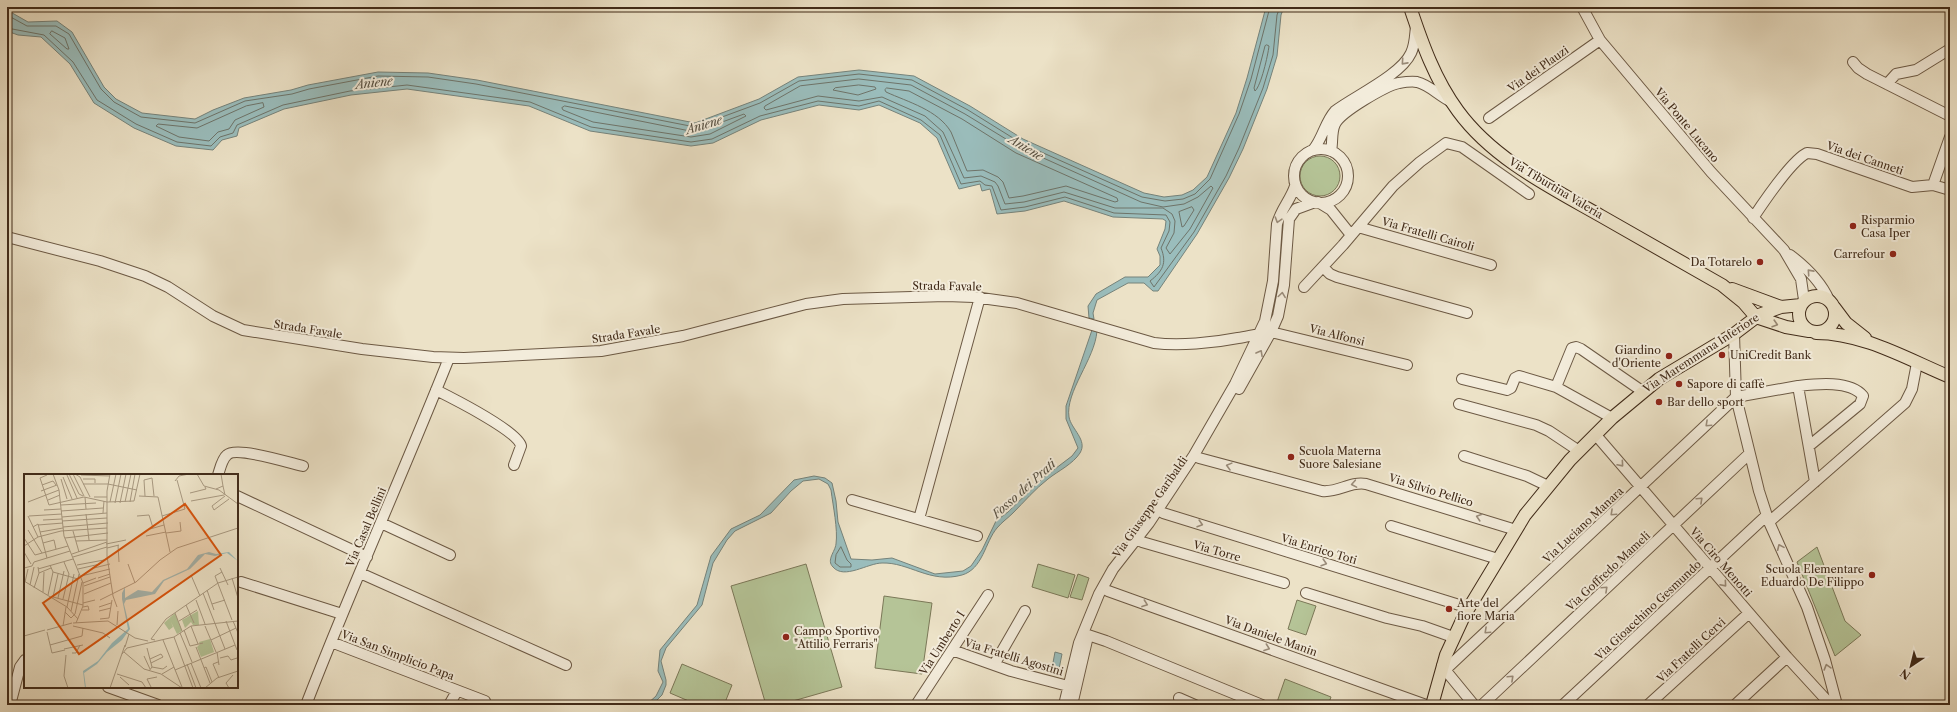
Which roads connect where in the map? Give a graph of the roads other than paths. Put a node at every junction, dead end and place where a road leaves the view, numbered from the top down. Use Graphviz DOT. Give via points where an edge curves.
graph roads {
  1 [pos="1410,7"];
  2 [pos="1582,7"];
  3 [pos="1416,26"];
  4 [pos="1600,40"];
  5 [pos="1950,49"];
  6 [pos="1853,62"];
  7 [pos="1887,84"];
  8 [pos="1452,102"];
  9 [pos="1950,116"];
  10 [pos="1489,118"];
  11 [pos="1950,137"];
  12 [pos="1312,150"];
  13 [pos="1331,151"];
  14 [pos="1933,185"];
  15 [pos="1295,186"];
  16 [pos="1950,190"];
  17 [pos="1529,194"];
  18 [pos="1337,198"];
  19 [pos="1316,202"];
  20 [pos="1333,212"];
  21 [pos="1754,218"];
  22 [pos="1358,227"];
  23 [pos="1351,235"];
  24 [pos="7,237"];
  25 [pos="1784,250"];
  26 [pos="1491,265"];
  27 [pos="1323,267"];
  28 [pos="1722,285"];
  29 [pos="1304,287"];
  30 [pos="980,297"];
  31 [pos="1802,303"];
  32 [pos="1831,303"];
  33 [pos="1781,307"];
  34 [pos="1467,313"];
  35 [pos="1756,317"];
  36 [pos="1271,332"];
  37 [pos="1812,332"];
  38 [pos="1260,333"];
  39 [pos="1734,334"];
  40 [pos="1879,347"];
  41 [pos="449,358"];
  42 [pos="1917,363"];
  43 [pos="1407,365"];
  44 [pos="1950,377"];
  45 [pos="1462,379"];
  46 [pos="1798,386"];
  47 [pos="1556,387"];
  48 [pos="436,390"];
  49 [pos="1642,391"];
  50 [pos="1736,398"];
  51 [pos="1460,404"];
  52 [pos="1612,418"];
  53 [pos="1595,434"];
  54 [pos="1809,446"];
  55 [pos="1579,451"];
  56 [pos="1749,454"];
  57 [pos="1464,456"];
  58 [pos="1199,458"];
  59 [pos="303,466"];
  60 [pos="514,466"];
  61 [pos="218,474"];
  62 [pos="1815,482"];
  63 [pos="1548,486"];
  64 [pos="1641,487"];
  65 [pos="238,496"];
  66 [pos="852,500"];
  67 [pos="1163,513"];
  68 [pos="919,519"];
  69 [pos="1768,519"];
  70 [pos="381,522"];
  71 [pos="1674,525"];
  72 [pos="1391,526"];
  73 [pos="1516,530"];
  74 [pos="977,536"];
  75 [pos="1142,542"];
  76 [pos="450,555"];
  77 [pos="367,557"];
  78 [pos="1498,559"];
  79 [pos="1710,568"];
  80 [pos="360,573"];
  81 [pos="241,582"];
  82 [pos="1284,583"];
  83 [pos="1108,590"];
  84 [pos="1306,594"];
  85 [pos="988,596"];
  86 [pos="1469,608"];
  87 [pos="1025,611"];
  88 [pos="1749,613"];
  89 [pos="342,614"];
  90 [pos="1088,636"];
  91 [pos="1453,638"];
  92 [pos="330,642"];
  93 [pos="952,650"];
  94 [pos="1787,657"];
  95 [pos="24,661"];
  96 [pos="994,665"];
  97 [pos="566,666"];
  98 [pos="1444,668"];
  99 [pos="1068,686"];
  100 [pos="111,688"];
  101 [pos="457,690"];
  102 [pos="1179,698"];
  103 [pos="486,702"];
  104 [pos="1262,704"];
  105 [pos="1830,704"];
  106 [pos="10,705"];
  107 [pos="158,705"];
  108 [pos="306,705"];
  109 [pos="449,705"];
  110 [pos="916,705"];
  111 [pos="1064,705"];
  112 [pos="1072,705"];
  113 [pos="1196,705"];
  114 [pos="1426,705"];
  115 [pos="1432,705"];
  116 [pos="1474,705"];
  117 [pos="1482,705"];
  118 [pos="1563,705"];
  119 [pos="1648,705"];
  120 [pos="1734,705"];
  1 -- 3 [label="main road, Via Tiburtina Valeria"];
  2 -- 4 [label="street, Via Ponte Lucano"];
  3 -- 8 [label="main road, Via Tiburtina Valeria" via="1432,67"];
  3 -- 12 [label="street, one-way" via="1414,45 1404,63 1335,111 1321,139"];
  4 -- 10 [label="street, Via dei Plauzi"];
  4 -- 21 [label="street, Via Ponte Lucano"];
  5 -- 7 [label="street" via="1916,70 1896,74"];
  6 -- 7 [label="street" via="1862,71"];
  7 -- 9 [label="street"];
  8 -- 13 [label="street" via="1417,82 1400,83 1385,88 1341,116 1334,126"];
  8 -- 28 [label="main road, Via Tiburtina Valeria" via="1479,135 1512,162"];
  11 -- 14 [label="street"];
  12 -- 13 [label="street"];
  12 -- 15 [label="street" via="1304,154 1294,168"];
  13 -- 18 [label="street" via="1339,156 1347,170 1346,185"];
  14 -- 16 [label="street, Via dei Canneti"];
  14 -- 21 [label="street, Via dei Canneti" via="1912,187 1808,153 1799,159"];
  15 -- 19 [label="street" via="1303,196"];
  15 -- 38 [label="street, Via Giuseppe Garibaldi, one-way" via="1276,224 1272,292 1268,313"];
  17 -- 22 [label="street" via="1462,147 1446,143 1393,186"];
  18 -- 19 [label="street"];
  18 -- 20 [label="street"];
  19 -- 20 [label="street"];
  36 -- 19 [label="street, Via Giuseppe Garibaldi, one-way" via="1282,300 1288,222 1296,209"];
  20 -- 23 [label="street"];
  21 -- 25 [label="street, Via Ponte Lucano"];
  22 -- 23 [label="street"];
  22 -- 26 [label="street, Via Fratelli Cairoli"];
  23 -- 27 [label="street"];
  24 -- 41 [label="street, Strada Favale" via="100,261 145,276 168,287 213,316 243,330 362,349"];
  25 -- 31 [label="street, Via Ponte Lucano" via="1801,280"];
  32 -- 25 [label="street, Via Ponte Lucano, one-way" via="1812,275 1796,258"];
  27 -- 29 [label="street"];
  27 -- 34 [label="street" via="1337,277"];
  28 -- 33 [label="main road, Via Tiburtina Valeria"];
  28 -- 35 [label="main road, Via Tiburtina Valeria" via="1743,302"];
  30 -- 38 [label="street, Strada Favale" via="1026,305 1154,342 1178,344 1232,339"];
  30 -- 41 [label="street, Strada Favale" via="832,300 791,307 683,336 612,350"];
  30 -- 68 [label="street"];
  31 -- 32 [label="main road, Via Tiburtina Valeria" via="1809,297 1819,296"];
  31 -- 33 [label="main road, Via Tiburtina Valeria"];
  31 -- 37 [label="main road" via="1798,317 1804,327"];
  32 -- 37 [label="main road" via="1835,318 1832,324 1828,329"];
  32 -- 40 [label="main road" via="1855,331"];
  33 -- 35 [label="main road, Via Maremmana Inferiore"];
  35 -- 37 [label="main road, one-way"];
  35 -- 39 [label="main road, Via Maremmana Inferiore"];
  36 -- 38 [label="street, Via Alfonsi"];
  36 -- 43 [label="street, Via Alfonsi"];
  58 -- 36 [label="street, Via Giuseppe Garibaldi, one-way"];
  37 -- 40 [label="main road" via="1843,334"];
  38 -- 99 [label="street, Via Giuseppe Garibaldi" via="1235,384 1194,455 1103,586 1082,632"];
  39 -- 49 [label="main road, Via Maremmana Inferiore"];
  39 -- 50 [label="street"];
  40 -- 42 [label="main road"];
  41 -- 48 [label="street, Via Casal Bellini"];
  42 -- 44 [label="main road"];
  42 -- 62 [label="street, Via Gioacchino Gesmundo" via="1907,401"];
  45 -- 47 [label="street" via="1507,390 1519,376"];
  46 -- 50 [label="street"];
  46 -- 54 [label="street"];
  46 -- 54 [label="street" via="1835,385 1863,396 1860,404"];
  47 -- 49 [label="street" via="1570,351 1576,347"];
  47 -- 52 [label="street"];
  48 -- 60 [label="street" via="500,426 517,439 520,446"];
  48 -- 70 [label="street, Via Casal Bellini"];
  49 -- 52 [label="main road, Via Maremmana Inferiore"];
  50 -- 56 [label="street"];
  50 -- 64 [label="street, Via Luciano Manara, one-way"];
  51 -- 55 [label="street" via="1543,428"];
  52 -- 53 [label="main road, Via Maremmana Inferiore"];
  53 -- 55 [label="main road, Via Maremmana Inferiore"];
  53 -- 64 [label="street, Via Ciro Menotti, one-way"];
  54 -- 62 [label="street"];
  55 -- 63 [label="main road, Via Maremmana Inferiore"];
  56 -- 69 [label="street"];
  71 -- 56 [label="street, Via Goffredo Mameli, one-way"];
  57 -- 63 [label="street" via="1527,476"];
  58 -- 67 [label="street, Via Giuseppe Garibaldi"];
  73 -- 58 [label="street, Via Silvio Pellico, one-way" via="1366,484 1354,483 1335,490 1322,491"];
  59 -- 61 [label="street" via="233,452 225,457"];
  62 -- 69 [label="street, Via Gioacchino Gesmundo"];
  63 -- 73 [label="main road, Via Maremmana Inferiore"];
  64 -- 71 [label="street, Via Ciro Menotti"];
  64 -- 98 [label="street, Via Luciano Manara, one-way"];
  65 -- 77 [label="street"];
  66 -- 68 [label="street"];
  67 -- 75 [label="street, Via Giuseppe Garibaldi"];
  67 -- 86 [label="street, Via Enrico Toti, one-way"];
  68 -- 74 [label="street"];
  69 -- 79 [label="street, Via Gioacchino Gesmundo"];
  105 -- 69 [label="street, one-way" via="1825,660 1807,607"];
  70 -- 76 [label="street"];
  70 -- 77 [label="street, Via Casal Bellini"];
  71 -- 79 [label="street, Via Ciro Menotti"];
  117 -- 71 [label="street, Via Goffredo Mameli, one-way"];
  72 -- 78 [label="street"];
  73 -- 78 [label="main road, Via Maremmana Inferiore"];
  75 -- 82 [label="street, Via Torre"];
  75 -- 83 [label="street, Via Giuseppe Garibaldi"];
  77 -- 80 [label="street, Via Casal Bellini"];
  78 -- 86 [label="main road, Via Maremmana Inferiore"];
  79 -- 88 [label="street, Via Ciro Menotti, one-way"];
  79 -- 118 [label="street, Via Gioacchino Gesmundo"];
  80 -- 89 [label="street, Via Casal Bellini"];
  80 -- 97 [label="street"];
  81 -- 89 [label="street"];
  83 -- 90 [label="street, Via Giuseppe Garibaldi"];
  83 -- 114 [label="street, Via Daniele Manin, one-way"];
  84 -- 91 [label="street" via="1422,626"];
  85 -- 93 [label="street, Via Umberto I"];
  86 -- 91 [label="main road, Via Maremmana Inferiore"];
  87 -- 96 [label="street"];
  88 -- 94 [label="street, Via Ciro Menotti"];
  88 -- 119 [label="street, Via Fratelli Cervi"];
  89 -- 92 [label="street, Via Casal Bellini"];
  90 -- 104 [label="street"];
  90 -- 112 [label="street, Via Giuseppe Garibaldi"];
  91 -- 98 [label="main road, Via Maremmana Inferiore"];
  92 -- 101 [label="street, Via San Simplicio Papa"];
  92 -- 108 [label="street, Via Casal Bellini"];
  93 -- 96 [label="street, Via Fratelli Agostini"];
  93 -- 110 [label="street, Via Umberto I"];
  94 -- 105 [label="street, Via Ciro Menotti"];
  94 -- 120 [label="street"];
  95 -- 106 [label="street" via="20,667"];
  96 -- 99 [label="street, Via Fratelli Agostini"];
  98 -- 115 [label="main road, Via Maremmana Inferiore"];
  98 -- 116 [label="street"];
  99 -- 111 [label="street, Via Giuseppe Garibaldi"];
  100 -- 107 [label="street"];
  101 -- 103 [label="street, Via San Simplicio Papa"];
  101 -- 109 [label="street"];
  102 -- 113 [label="street"];
}
